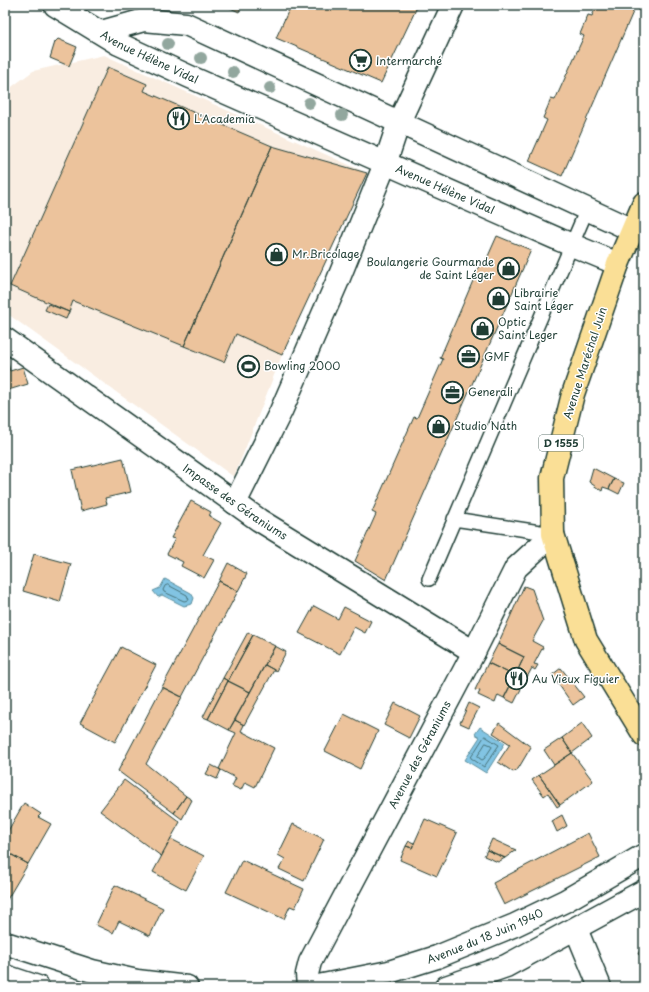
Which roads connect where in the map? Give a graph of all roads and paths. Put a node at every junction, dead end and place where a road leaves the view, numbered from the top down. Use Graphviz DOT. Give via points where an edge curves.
graph roads {
  1 [pos="55,5"];
  2 [pos="453,5"];
  3 [pos="101,32"];
  4 [pos="399,122"];
  5 [pos="385,164"];
  6 [pos="644,203"];
  7 [pos="587,209"];
  8 [pos="632,230"];
  9 [pos="572,245"];
  10 [pos="618,264"];
  11 [pos="5,339"];
  12 [pos="235,503"];
  13 [pos="454,520"];
  14 [pos="553,534"];
  15 [pos="429,579"];
  16 [pos="474,652"];
  17 [pos="613,684"];
  18 [pos="644,719"];
  19 [pos="644,736"];
  20 [pos="644,855"];
  21 [pos="644,891"];
  22 [pos="576,929"];
  23 [pos="5,943"];
  24 [pos="5,976"];
  25 [pos="38,987"];
  26 [pos="187,987"];
  27 [pos="308,987"];
  28 [pos="313,987"];
  29 [pos="446,987"];
  30 [pos="600,987"];
  1 -- 3 [label="street"];
  2 -- 4 [label="street"];
  3 -- 4 [label="street, Avenue Hélène Vidal" via="144,20 186,24"];
  3 -- 5 [label="street, Avenue Hélène Vidal" via="119,44"];
  4 -- 5 [label="street"];
  4 -- 7 [label="street, Avenue Hélène Vidal"];
  5 -- 9 [label="street, Avenue Hélène Vidal"];
  5 -- 12 [label="street" via="281,412"];
  6 -- 8 [label="main road, Avenue Maréchal Juin / D 1555"];
  7 -- 8 [label="street, Avenue Hélène Vidal"];
  7 -- 9 [label="lane"];
  8 -- 10 [label="main road, Avenue Maréchal Juin / D 1555"];
  9 -- 10 [label="street, Avenue Hélène Vidal"];
  9 -- 13 [label="lane"];
  10 -- 14 [label="main road, Avenue Maréchal Juin / D 1555" via="573,394 552,478"];
  11 -- 12 [label="street, Impasse des Géraniums"];
  12 -- 16 [label="street, Impasse des Géraniums"];
  13 -- 14 [label="lane"];
  13 -- 15 [label="lane"];
  14 -- 16 [label="street, Avenue des Géraniums" via="516,568"];
  14 -- 17 [label="main road, Avenue Maréchal Juin / D 1555" via="586,640"];
  16 -- 27 [label="street, Avenue des Géraniums" via="310,962 307,974"];
  17 -- 18 [label="main road, Avenue Maréchal Juin / D 1555"];
  17 -- 19 [label="main road, Avenue Maréchal Juin / D 1555"];
  20 -- 28 [label="street, Avenue du 18 Juin 1940" via="565,901 451,951 389,972"];
  21 -- 22 [label="street"];
  22 -- 29 [label="street" via="506,966"];
  22 -- 30 [label="street"];
  23 -- 26 [label="street" via="92,971 138,981"];
  24 -- 25 [label="street"];
}
